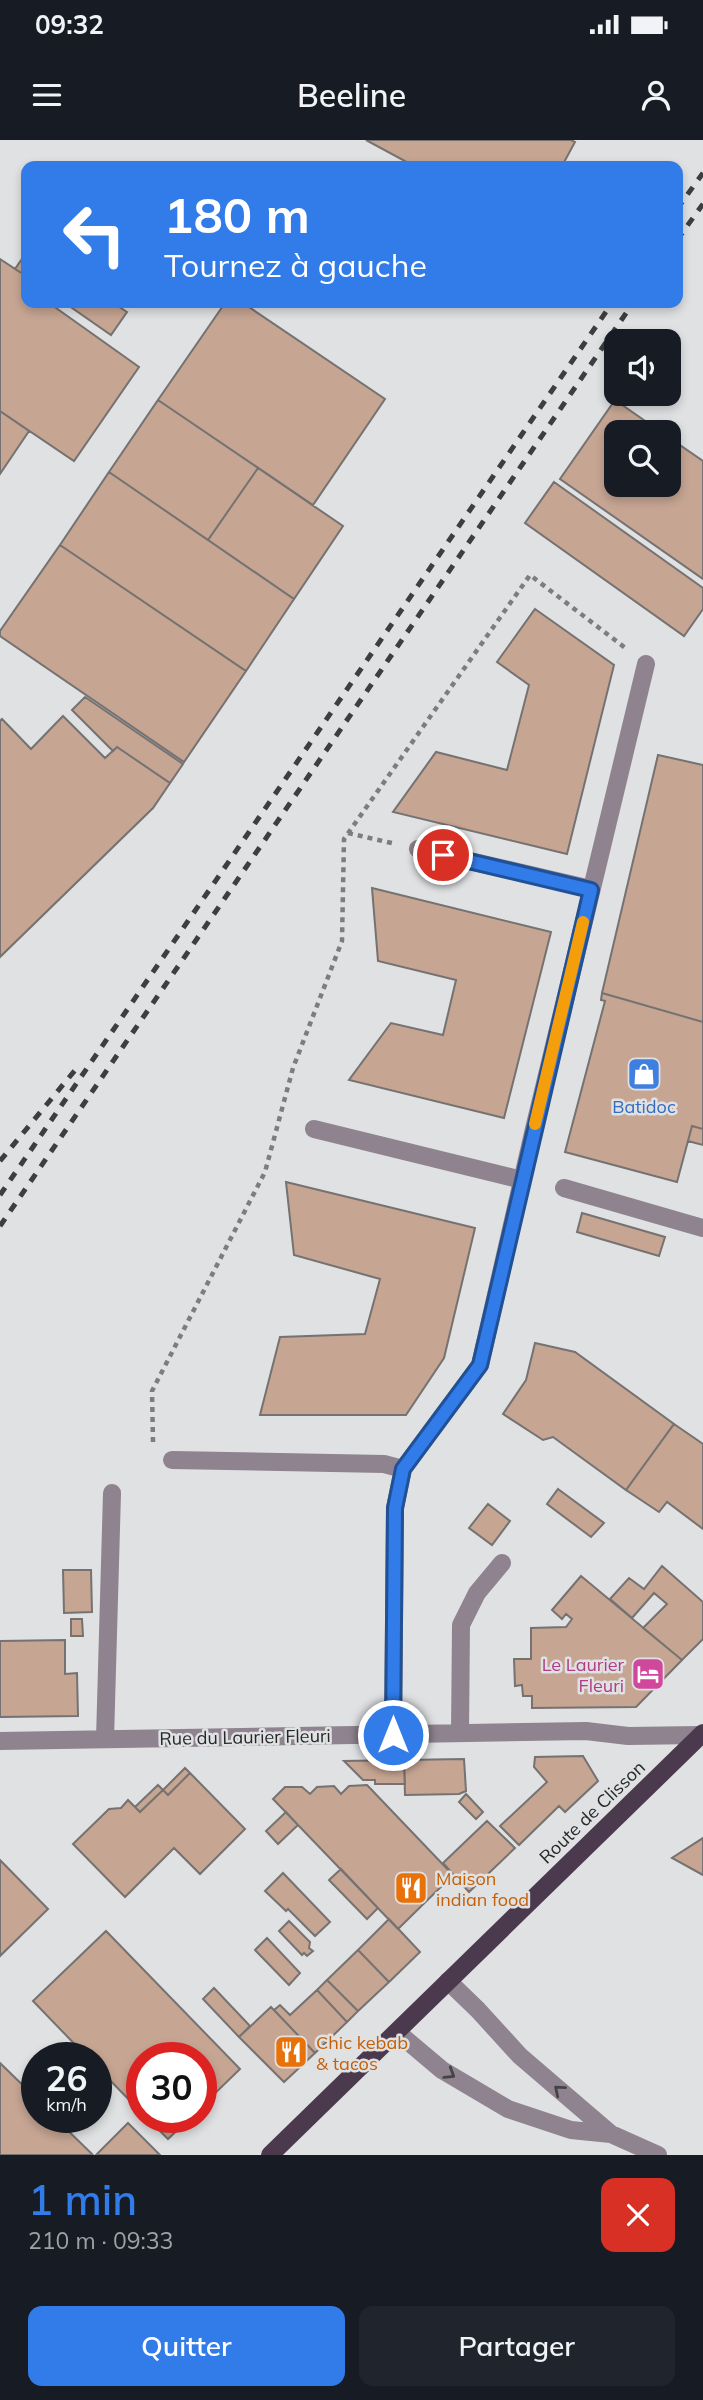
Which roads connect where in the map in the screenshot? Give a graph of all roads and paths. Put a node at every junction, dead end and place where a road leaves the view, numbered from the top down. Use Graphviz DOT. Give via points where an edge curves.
graph roads {
  1 [pos="646,664"];
  2 [pos="348,833"];
  3 [pos="418,849"];
  4 [pos="591,890"];
  5 [pos="314,1129"];
  6 [pos="522,1180"];
  7 [pos="564,1188"];
  8 [pos="703,1228"];
  9 [pos="172,1461"];
  10 [pos="403,1469"];
  11 [pos="112,1493"];
  12 [pos="502,1563"];
  13 [pos="460,1733"];
  14 [pos="702,1734"];
  15 [pos="393,1735"];
  16 [pos="105,1739"];
  17 [pos="0,1741"];
  18 [pos="448,1981"];
  19 [pos="397,2032"];
  20 [pos="611,2134"];
  21 [pos="270,2155"];
  22 [pos="658,2155"];
  1 -- 2 [label="path" via="530,575"];
  1 -- 4 [label="street"];
  2 -- 3 [label="path"];
  2 -- 9 [label="path" via="344,839 342,941 293,1068 265,1172 152,1391 153,1455"];
  3 -- 4 [label="street"];
  4 -- 6 [label="street"];
  5 -- 6 [label="street"];
  6 -- 10 [label="street" via="480,1365"];
  7 -- 8 [label="street"];
  9 -- 10 [label="street" via="384,1464"];
  10 -- 15 [label="street" via="395,1508"];
  11 -- 16 [label="street"];
  12 -- 13 [label="street" via="477,1593 461,1625"];
  13 -- 14 [label="street, Rue du Laurier Fleuri"];
  13 -- 15 [label="street, Rue du Laurier Fleuri"];
  14 -- 18 [label="main road, Route de Clisson"];
  15 -- 16 [label="street, Rue du Laurier Fleuri"];
  16 -- 17 [label="street, Rue du Laurier Fleuri"];
  18 -- 19 [label="main road, Route de Clisson"];
  20 -- 18 [label="street, one-way" via="520,2056"];
  19 -- 20 [label="street, one-way" via="442,2070 508,2109 571,2130"];
  19 -- 21 [label="main road, Route de Clisson"];
  20 -- 22 [label="street"];
}
